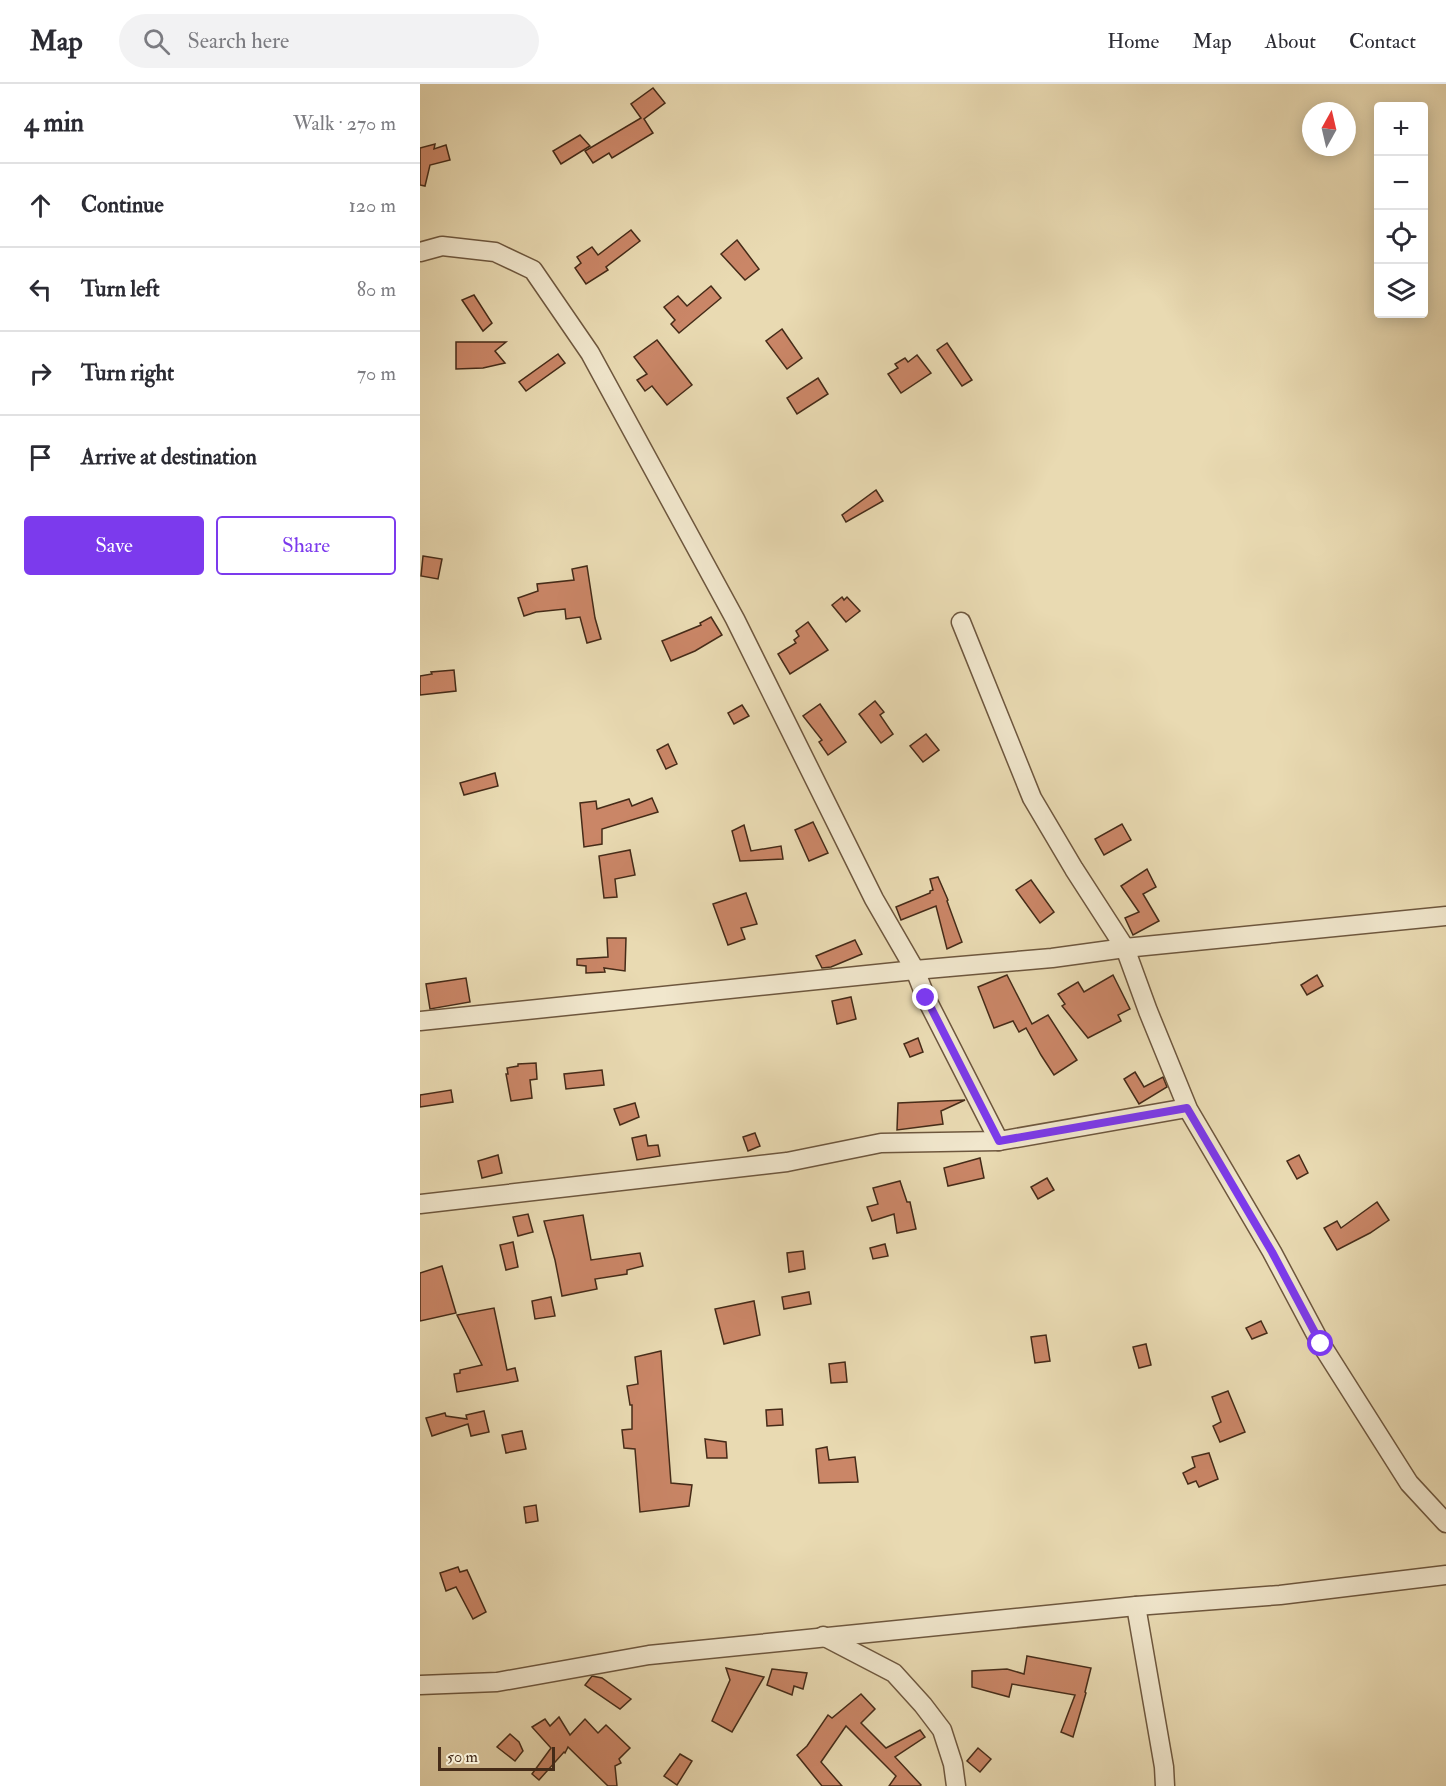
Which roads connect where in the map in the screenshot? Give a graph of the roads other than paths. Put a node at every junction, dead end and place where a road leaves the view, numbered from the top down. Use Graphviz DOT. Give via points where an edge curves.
graph roads {
  1 [pos="420,252"];
  2 [pos="961,622"];
  3 [pos="1446,916"];
  4 [pos="1125,948"];
  5 [pos="915,970"];
  6 [pos="420,1021"];
  7 [pos="1187,1108"];
  8 [pos="999,1141"];
  9 [pos="420,1204"];
  10 [pos="1446,1523"];
  11 [pos="1446,1575"];
  12 [pos="1136,1606"];
  13 [pos="823,1636"];
  14 [pos="420,1685"];
  15 [pos="956,1786"];
  16 [pos="1165,1786"];
  1 -- 5 [label="street" via="442,246 495,252 533,270 540,279 596,363 735,620 874,899"];
  2 -- 4 [label="street" via="1032,798"];
  3 -- 4 [label="street"];
  4 -- 5 [label="street"];
  4 -- 7 [label="street"];
  5 -- 6 [label="street"];
  5 -- 8 [label="street"];
  7 -- 8 [label="street"];
  7 -- 10 [label="street" via="1321,1344 1409,1484"];
  8 -- 9 [label="street" via="874,1144 788,1162"];
  11 -- 12 [label="street" via="1280,1595"];
  12 -- 13 [label="street"];
  12 -- 16 [label="street"];
  13 -- 14 [label="street" via="649,1654 497,1682"];
  13 -- 15 [label="street" via="894,1673 923,1705 942,1730"];
}
